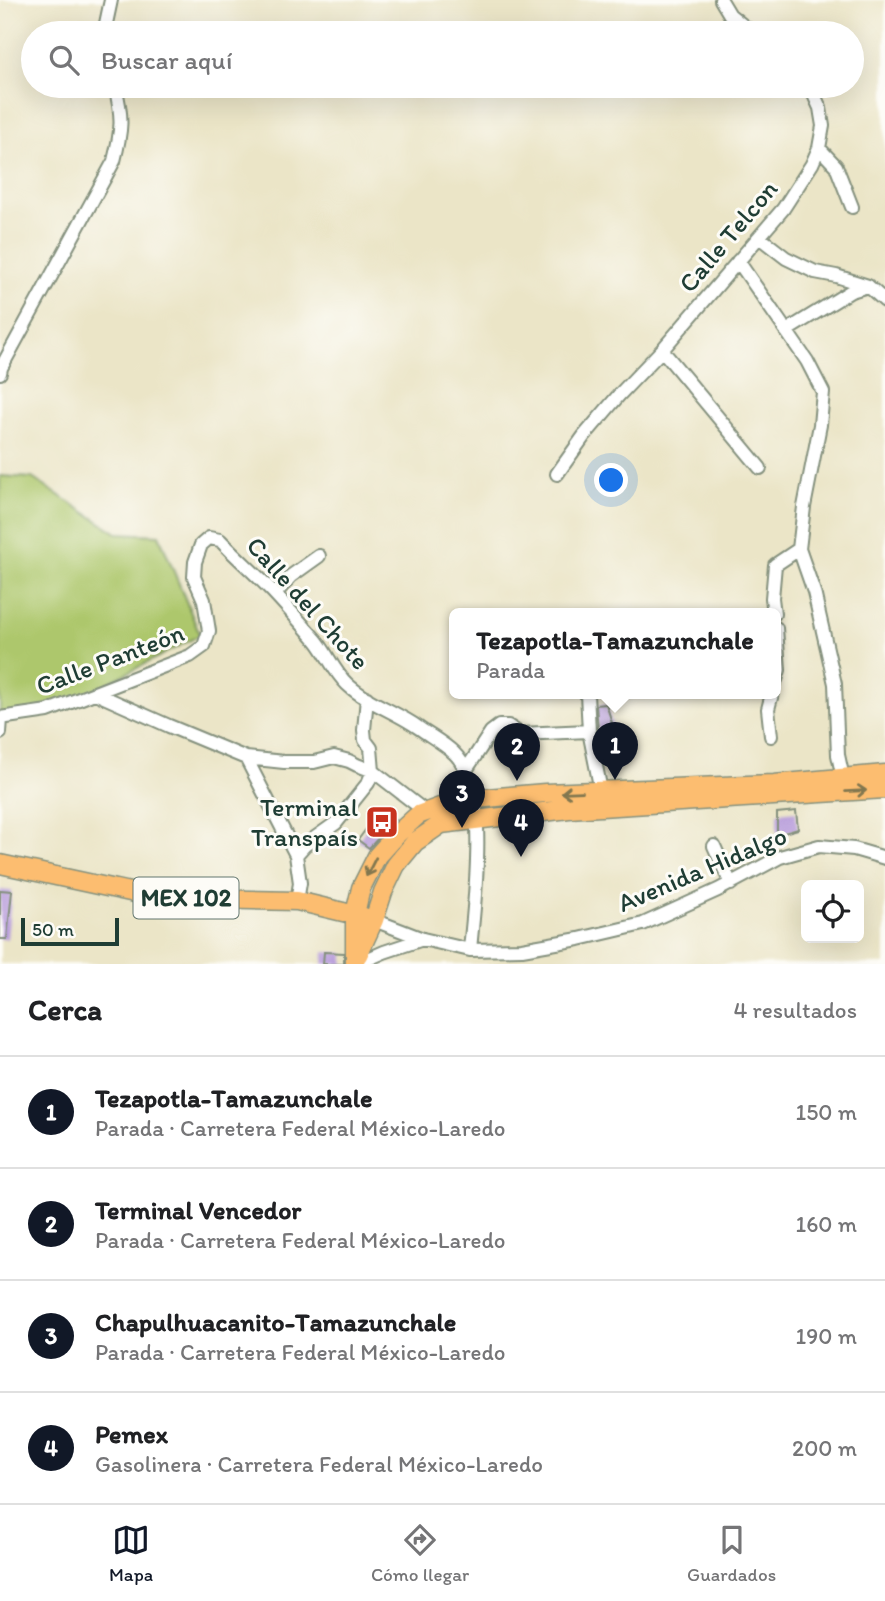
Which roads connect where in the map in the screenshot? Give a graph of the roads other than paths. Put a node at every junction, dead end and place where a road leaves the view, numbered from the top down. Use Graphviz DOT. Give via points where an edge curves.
graph roads {
  1 [pos="111,0"];
  2 [pos="721,0"];
  3 [pos="107,21"];
  4 [pos="737,21"];
  5 [pos="118,98"];
  6 [pos="815,98"];
  7 [pos="818,148"];
  8 [pos="852,207"];
  9 [pos="759,237"];
  10 [pos="738,261"];
  11 [pos="868,286"];
  12 [pos="885,301"];
  13 [pos="786,331"];
  14 [pos="662,350"];
  15 [pos="0,373"];
  16 [pos="760,468"];
  17 [pos="556,474"];
  18 [pos="209,538"];
  19 [pos="799,549"];
  20 [pos="319,556"];
  21 [pos="275,594"];
  22 [pos="773,608"];
  23 [pos="95,693"];
  24 [pos="367,698"];
  25 [pos="587,699"];
  26 [pos="771,699"];
  27 [pos="1,718"];
  28 [pos="589,731"];
  29 [pos="0,733"];
  30 [pos="771,736"];
  31 [pos="246,758"];
  32 [pos="466,770"];
  33 [pos="373,771"];
  34 [pos="885,774"];
  35 [pos="843,778"];
  36 [pos="885,789"];
  37 [pos="774,790"];
  38 [pos="601,791"];
  39 [pos="475,799"];
  40 [pos="426,812"];
  41 [pos="477,820"];
  42 [pos="714,846"];
  43 [pos="296,856"];
  44 [pos="885,858"];
  45 [pos="0,864"];
  46 [pos="730,884"];
  47 [pos="297,901"];
  48 [pos="355,914"];
  49 [pos="374,920"];
  50 [pos="423,939"];
  51 [pos="470,950"];
  52 [pos="355,963"];
  1 -- 3 [label="street"];
  2 -- 4 [label="street"];
  5 -- 15 [label="street" via="121,133 114,161"];
  6 -- 7 [label="street, Calle Telcon" via="823,127"];
  7 -- 8 [label="street" via="835,166"];
  7 -- 9 [label="street, Calle Telcon" via="783,209"];
  9 -- 10 [label="street, Calle Telcon"];
  9 -- 11 [label="street" via="815,272"];
  10 -- 13 [label="street"];
  10 -- 14 [label="street, Calle Telcon"];
  11 -- 12 [label="street"];
  11 -- 13 [label="street" via="851,290"];
  13 -- 19 [label="street" via="822,392"];
  14 -- 16 [label="street"];
  14 -- 17 [label="street, Calle Telcon" via="619,394"];
  18 -- 21 [label="street, Calle del Chote" via="220,540"];
  18 -- 23 [label="street, Calle Panteón" via="201,545 194,577 209,631 204,646 190,656"];
  19 -- 22 [label="street" via="775,565"];
  19 -- 35 [label="street" via="835,684"];
  20 -- 21 [label="street"];
  21 -- 24 [label="street, Calle del Chote" via="346,683"];
  23 -- 27 [label="street, Calle Panteón" via="48,710"];
  23 -- 31 [label="street"];
  24 -- 32 [label="street, Calle del Chote" via="455,753"];
  24 -- 33 [label="street" via="364,730"];
  25 -- 28 [label="street"];
  26 -- 30 [label="street"];
  27 -- 29 [label="street"];
  28 -- 32 [label="street" via="520,734 499,726"];
  28 -- 38 [label="street"];
  31 -- 33 [label="street" via="284,762 334,757"];
  31 -- 43 [label="street"];
  32 -- 39 [label="street, Calle del Chote"];
  33 -- 40 [label="street"];
  33 -- 43 [label="street" via="336,823"];
  34 -- 35 [label="main road"];
  35 -- 37 [label="main road"];
  37 -- 36 [label="main road, one-way"];
  37 -- 38 [label="main road"];
  37 -- 41 [label="main road"];
  38 -- 39 [label="main road, one-way"];
  39 -- 40 [label="main road"];
  39 -- 41 [label="street, Calle del Chote"];
  40 -- 48 [label="main road, one-way" via="377,856 360,888"];
  41 -- 49 [label="main road" via="441,824 415,842 396,865"];
  41 -- 51 [label="street, Calle del Chote"];
  42 -- 46 [label="street"];
  43 -- 47 [label="street"];
  44 -- 46 [label="street, Avenida Hidalgo" via="819,846 779,857"];
  45 -- 47 [label="main road, MEX 102" via="158,898"];
  46 -- 51 [label="street, Avenida Hidalgo" via="643,924 522,948"];
  47 -- 48 [label="main road, MEX 102"];
  48 -- 49 [label="main road, MEX 102"];
  48 -- 52 [label="main road"];
  49 -- 50 [label="street, Avenida Hidalgo"];
  49 -- 52 [label="main road"];
  50 -- 51 [label="street, Avenida Hidalgo"];
  50 -- 52 [label="street"];
}
